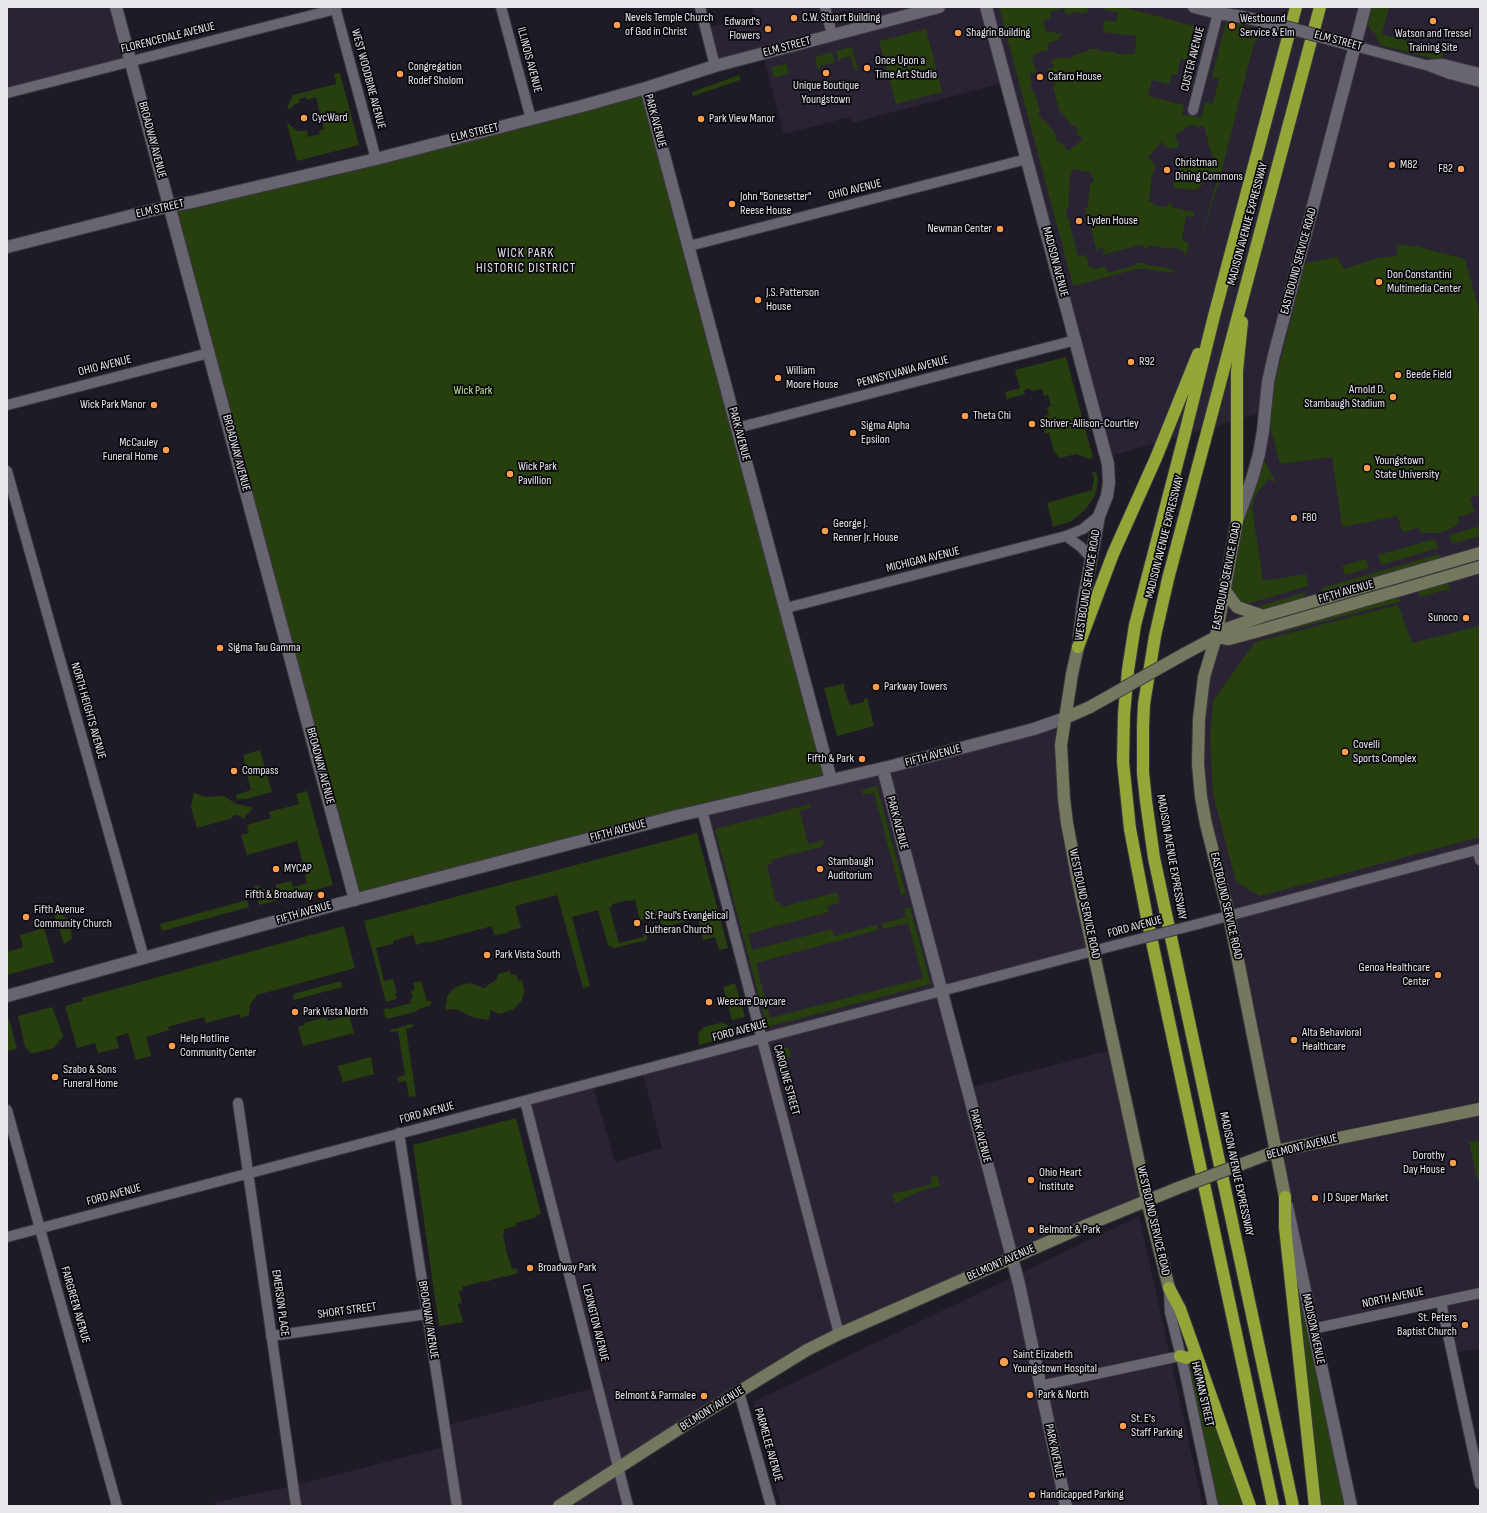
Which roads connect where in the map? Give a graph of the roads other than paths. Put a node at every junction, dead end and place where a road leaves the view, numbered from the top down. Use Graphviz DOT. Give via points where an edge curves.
graph roads {
  1 [pos="116,7"];
  2 [pos="501,7"];
  3 [pos="700,7"];
  4 [pos="825,7"];
  5 [pos="939,7"];
  6 [pos="986,7"];
  7 [pos="1194,7"];
  8 [pos="1296,7"];
  9 [pos="1320,7"];
  10 [pos="1365,7"];
  11 [pos="336,8"];
  12 [pos="1244,12"];
  13 [pos="1218,14"];
  14 [pos="832,35"];
  15 [pos="1355,46"];
  16 [pos="131,61"];
  17 [pos="715,66"];
  18 [pos="1428,66"];
  19 [pos="1480,73"];
  20 [pos="1480,82"];
  21 [pos="646,88"];
  22 [pos="7,93"];
  23 [pos="1193,110"];
  24 [pos="532,119"];
  25 [pos="376,159"];
  26 [pos="1027,159"];
  27 [pos="170,206"];
  28 [pos="7,246"];
  29 [pos="689,246"];
  30 [pos="1245,289"];
  31 [pos="1214,316"];
  32 [pos="1076,340"];
  33 [pos="209,353"];
  34 [pos="7,405"];
  35 [pos="737,428"];
  36 [pos="7,471"];
  37 [pos="1098,516"];
  38 [pos="1237,521"];
  39 [pos="1066,536"];
  40 [pos="1480,553"];
  41 [pos="1091,558"];
  42 [pos="1480,567"];
  43 [pos="1224,589"];
  44 [pos="786,608"];
  45 [pos="1263,616"];
  46 [pos="1216,637"];
  47 [pos="1078,647"];
  48 [pos="1065,718"];
  49 [pos="883,768"];
  50 [pos="831,780"];
  51 [pos="702,810"];
  52 [pos="1479,849"];
  53 [pos="1480,860"];
  54 [pos="355,900"];
  55 [pos="1230,916"];
  56 [pos="1094,951"];
  57 [pos="144,958"];
  58 [pos="942,991"];
  59 [pos="7,996"];
  60 [pos="762,1038"];
  61 [pos="525,1101"];
  62 [pos="238,1103"];
  63 [pos="1480,1109"];
  64 [pos="7,1110"];
  65 [pos="399,1133"];
  66 [pos="1276,1151"];
  67 [pos="248,1173"];
  68 [pos="1285,1197"];
  69 [pos="1147,1200"];
  70 [pos="40,1228"];
  71 [pos="7,1237"];
  72 [pos="1012,1259"];
  73 [pos="1169,1288"];
  74 [pos="1480,1294"];
  75 [pos="1441,1302"];
  76 [pos="427,1314"];
  77 [pos="1312,1329"];
  78 [pos="839,1334"];
  79 [pos="271,1336"];
  80 [pos="1195,1355"];
  81 [pos="1180,1356"];
  82 [pos="1040,1386"];
  83 [pos="739,1392"];
  84 [pos="618,1469"];
  85 [pos="1480,1484"];
  86 [pos="117,1506"];
  87 [pos="296,1506"];
  88 [pos="456,1506"];
  89 [pos="559,1506"];
  90 [pos="628,1506"];
  91 [pos="771,1506"];
  92 [pos="1066,1506"];
  93 [pos="1213,1506"];
  94 [pos="1250,1506"];
  95 [pos="1273,1506"];
  96 [pos="1293,1506"];
  97 [pos="1315,1506"];
  98 [pos="1351,1506"];
  1 -- 16 [label="street, BROADWAY AVENUE"];
  2 -- 24 [label="street, ILLINOIS AVENUE"];
  3 -- 17 [label="street"];
  4 -- 14 [label="street"];
  5 -- 14 [label="street, ELM STREET"];
  6 -- 26 [label="street, MADISON AVENUE"];
  7 -- 13 [label="street, ELM STREET"];
  8 -- 31 [label="highway, MADISON AVENUE EXPRESSWAY"];
  9 -- 30 [label="highway, MADISON AVENUE EXPRESSWAY"];
  10 -- 15 [label="street, EASTBOUND SERVICE ROAD"];
  11 -- 16 [label="street, FLORENCEDALE AVENUE"];
  11 -- 25 [label="street, WEST WOODBINE AVENUE"];
  12 -- 13 [label="street, ELM STREET"];
  12 -- 15 [label="street, ELM STREET, bridge" via="1271,23"];
  13 -- 23 [label="street, CUSTER AVENUE"];
  14 -- 17 [label="street, ELM STREET"];
  15 -- 18 [label="street, ELM STREET"];
  15 -- 38 [label="street, EASTBOUND SERVICE ROAD" via="1274,355 1259,454"];
  16 -- 22 [label="street, FLORENCEDALE AVENUE"];
  16 -- 27 [label="street, BROADWAY AVENUE"];
  17 -- 21 [label="street, ELM STREET"];
  18 -- 19 [label="street" via="1443,64"];
  18 -- 20 [label="street, ELM STREET"];
  21 -- 24 [label="street, ELM STREET"];
  21 -- 29 [label="street, PARK AVENUE"];
  24 -- 25 [label="street, ELM STREET"];
  25 -- 27 [label="street, ELM STREET"];
  26 -- 29 [label="street, OHIO AVENUE"];
  26 -- 32 [label="street, MADISON AVENUE"];
  27 -- 28 [label="street, ELM STREET"];
  27 -- 33 [label="street, BROADWAY AVENUE"];
  29 -- 35 [label="street, PARK AVENUE"];
  30 -- 38 [label="highway" via="1237,371"];
  30 -- 96 [label="highway, MADISON AVENUE EXPRESSWAY" via="1155,636 1144,704 1143,773 1154,858"];
  31 -- 47 [label="highway" via="1156,458 1113,554"];
  31 -- 95 [label="highway, MADISON AVENUE EXPRESSWAY" via="1136,625 1124,714 1124,768 1130,829 1148,923"];
  32 -- 35 [label="street, PENNSYLVANIA AVENUE"];
  32 -- 37 [label="street, MADISON AVENUE" via="1108,464 1107,496"];
  33 -- 34 [label="street, OHIO AVENUE"];
  33 -- 54 [label="street, BROADWAY AVENUE"];
  35 -- 44 [label="street, PARK AVENUE"];
  36 -- 57 [label="street, NORTH HEIGHTS AVENUE"];
  37 -- 39 [label="street, MICHIGAN AVENUE" via="1083,529"];
  37 -- 41 [label="street, WESTBOUND SERVICE ROAD"];
  38 -- 43 [label="main road, EASTBOUND SERVICE ROAD"];
  39 -- 41 [label="street"];
  39 -- 44 [label="street, MICHIGAN AVENUE"];
  40 -- 45 [label="main road, FIFTH AVENUE"];
  41 -- 47 [label="street, WESTBOUND SERVICE ROAD"];
  42 -- 46 [label="main road, FIFTH AVENUE" via="1229,639"];
  43 -- 45 [label="main road" via="1237,607"];
  43 -- 46 [label="main road, EASTBOUND SERVICE ROAD"];
  44 -- 50 [label="street, PARK AVENUE"];
  45 -- 46 [label="main road, FIFTH AVENUE" via="1226,629"];
  46 -- 48 [label="main road, FIFTH AVENUE, bridge" via="1090,707"];
  46 -- 55 [label="main road, EASTBOUND SERVICE ROAD" via="1204,677 1199,718 1198,764 1206,824"];
  47 -- 48 [label="main road, WESTBOUND SERVICE ROAD"];
  48 -- 49 [label="street, FIFTH AVENUE" via="1034,729"];
  48 -- 56 [label="main road, WESTBOUND SERVICE ROAD" via="1061,745 1064,799"];
  49 -- 50 [label="street, FIFTH AVENUE"];
  49 -- 58 [label="street, PARK AVENUE"];
  50 -- 51 [label="street, FIFTH AVENUE"];
  51 -- 54 [label="street, FIFTH AVENUE"];
  51 -- 60 [label="street, CAROLINE STREET"];
  52 -- 53 [label="street"];
  52 -- 55 [label="street, FORD AVENUE"];
  54 -- 57 [label="street, FIFTH AVENUE"];
  55 -- 56 [label="street, FORD AVENUE, bridge"];
  55 -- 66 [label="main road, EASTBOUND SERVICE ROAD"];
  56 -- 58 [label="street, FORD AVENUE"];
  56 -- 69 [label="main road, WESTBOUND SERVICE ROAD"];
  57 -- 59 [label="street, FIFTH AVENUE"];
  58 -- 60 [label="street, FORD AVENUE"];
  58 -- 72 [label="street, PARK AVENUE"];
  60 -- 61 [label="street, FORD AVENUE"];
  60 -- 78 [label="street, CAROLINE STREET"];
  61 -- 65 [label="street, FORD AVENUE"];
  61 -- 84 [label="street, LEXINGTON AVENUE"];
  62 -- 67 [label="street, EMERSON PLACE"];
  63 -- 66 [label="main road, BELMONT AVENUE"];
  64 -- 70 [label="street, FAIRGREEN AVENUE"];
  65 -- 67 [label="street, FORD AVENUE"];
  65 -- 76 [label="street, BROADWAY AVENUE"];
  66 -- 68 [label="main road, MADISON AVENUE"];
  66 -- 69 [label="main road, BELMONT AVENUE, bridge"];
  67 -- 70 [label="street, FORD AVENUE"];
  67 -- 79 [label="street, EMERSON PLACE"];
  68 -- 77 [label="street, MADISON AVENUE"];
  68 -- 97 [label="highway" via="1285,1228"];
  69 -- 72 [label="main road, BELMONT AVENUE"];
  69 -- 73 [label="main road, WESTBOUND SERVICE ROAD"];
  70 -- 71 [label="street, FORD AVENUE"];
  70 -- 86 [label="street, FAIRGREEN AVENUE"];
  72 -- 78 [label="main road, BELMONT AVENUE"];
  72 -- 82 [label="street, PARK AVENUE"];
  73 -- 80 [label="highway" via="1180,1309"];
  73 -- 81 [label="street, HAYMAN STREET" via="1170,1312"];
  74 -- 75 [label="street, NORTH AVENUE"];
  75 -- 77 [label="street, NORTH AVENUE"];
  75 -- 85 [label="street"];
  76 -- 79 [label="street, SHORT STREET"];
  76 -- 88 [label="street, BROADWAY AVENUE"];
  77 -- 98 [label="street, MADISON AVENUE"];
  78 -- 83 [label="main road, BELMONT AVENUE" via="807,1350"];
  79 -- 87 [label="street, EMERSON PLACE"];
  80 -- 81 [label="highway" via="1187,1358"];
  80 -- 94 [label="highway"];
  81 -- 82 [label="street"];
  81 -- 93 [label="street, HAYMAN STREET"];
  82 -- 92 [label="street, PARK AVENUE"];
  83 -- 84 [label="main road, BELMONT AVENUE"];
  83 -- 91 [label="street, PARMELEE AVENUE"];
  84 -- 89 [label="main road, BELMONT AVENUE"];
  84 -- 90 [label="street, LEXINGTON AVENUE"];
}
